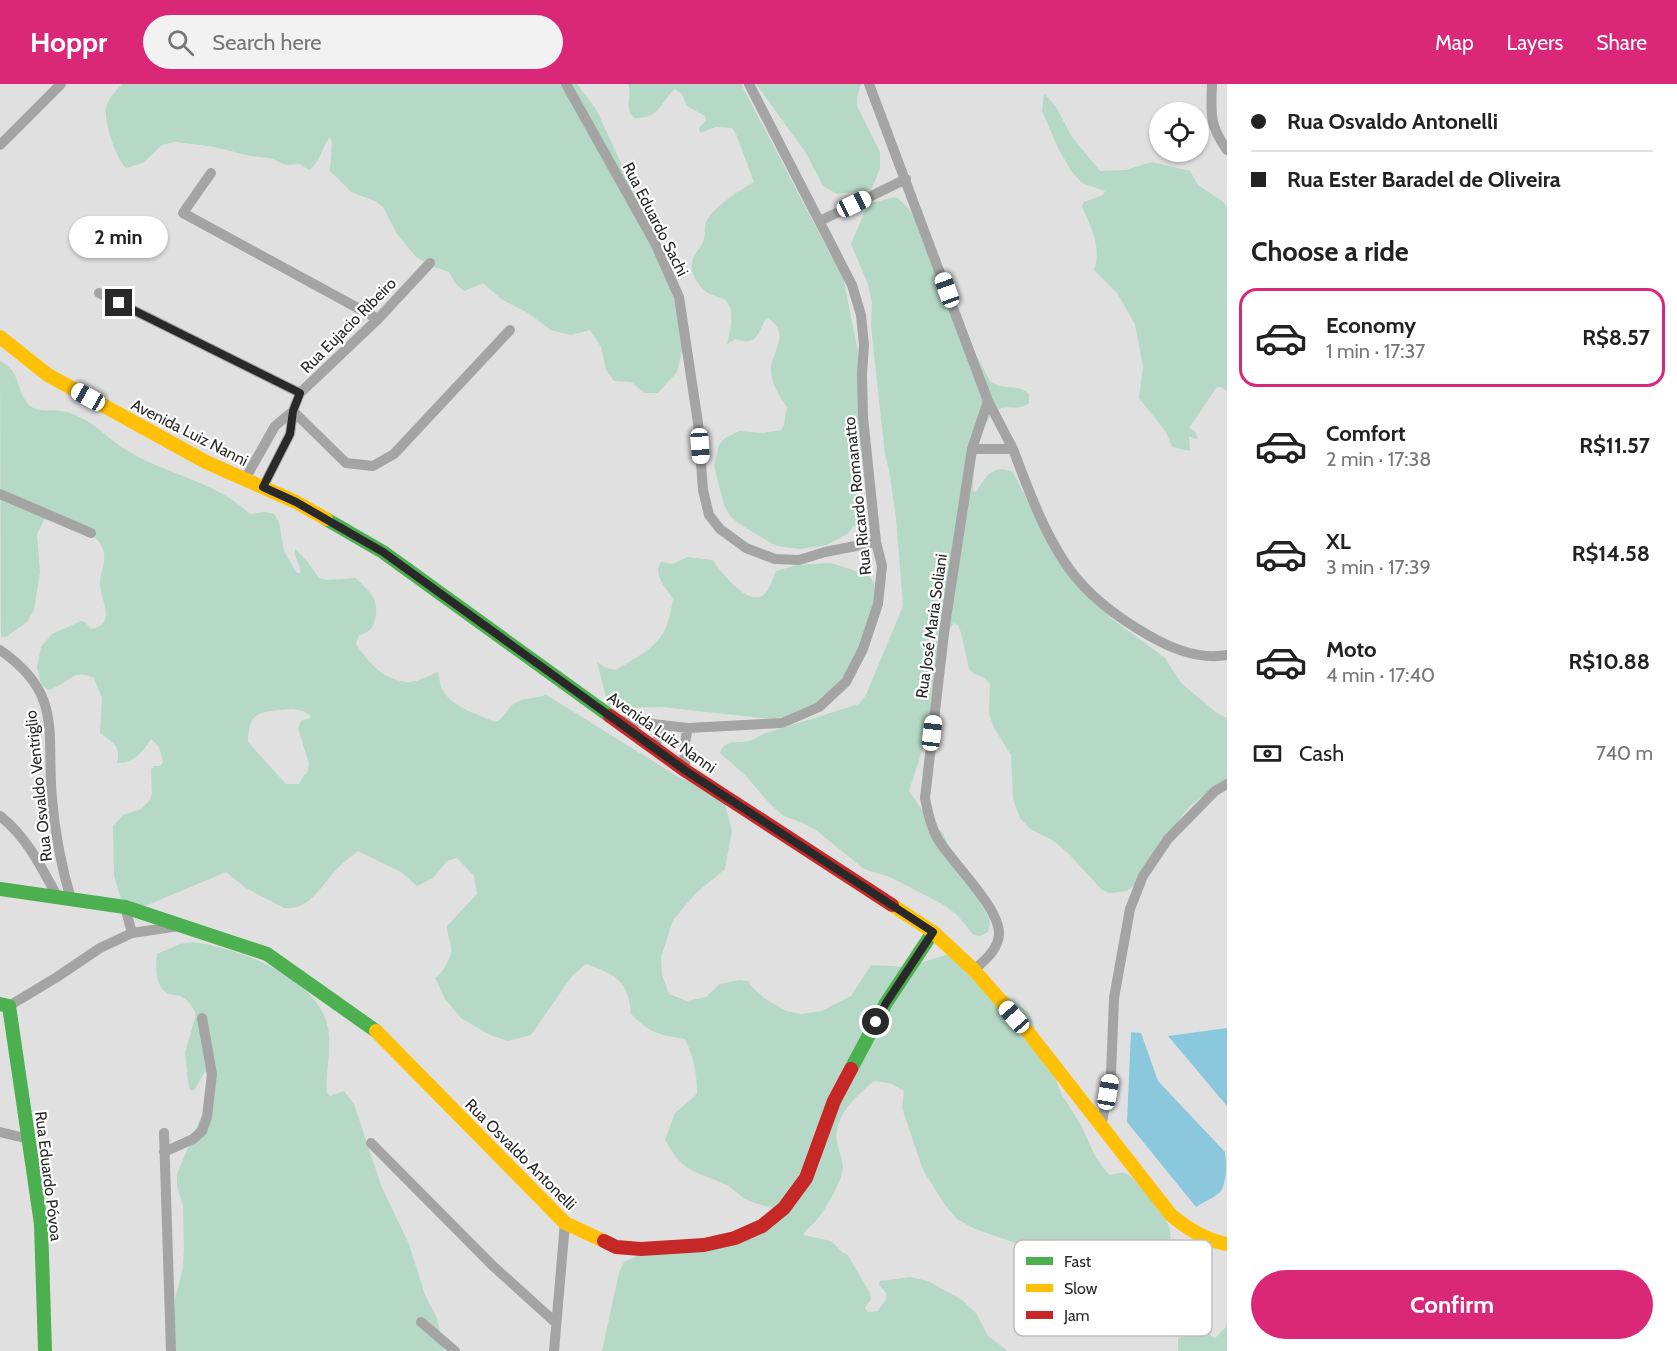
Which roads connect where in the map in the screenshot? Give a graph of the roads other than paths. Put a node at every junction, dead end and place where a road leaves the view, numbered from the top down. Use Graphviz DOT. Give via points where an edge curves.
graph roads {
  1 [pos="61,84"];
  2 [pos="566,84"];
  3 [pos="749,84"];
  4 [pos="1212,84"];
  5 [pos="870,86"];
  6 [pos="0,145"];
  7 [pos="1227,150"];
  8 [pos="211,172"];
  9 [pos="906,179"];
  10 [pos="820,221"];
  11 [pos="430,263"];
  12 [pos="99,293"];
  13 [pos="378,319"];
  14 [pos="510,330"];
  15 [pos="0,338"];
  16 [pos="300,393"];
  17 [pos="988,401"];
  18 [pos="293,411"];
  19 [pos="972,449"];
  20 [pos="1013,450"];
  21 [pos="245,479"];
  22 [pos="263,487"];
  23 [pos="0,494"];
  24 [pos="91,533"];
  25 [pos="876,542"];
  26 [pos="0,650"];
  27 [pos="1227,655"];
  28 [pos="616,720"];
  29 [pos="664,725"];
  30 [pos="688,728"];
  31 [pos="654,748"];
  32 [pos="686,771"];
  33 [pos="1227,784"];
  34 [pos="0,816"];
  35 [pos="0,889"];
  36 [pos="64,898"];
  37 [pos="125,907"];
  38 [pos="182,926"];
  39 [pos="933,932"];
  40 [pos="132,933"];
  41 [pos="974,970"];
  42 [pos="5,1005"];
  43 [pos="202,1018"];
  44 [pos="1101,1127"];
  45 [pos="0,1132"];
  46 [pos="164,1133"];
  47 [pos="29,1139"];
  48 [pos="371,1143"];
  49 [pos="164,1152"];
  50 [pos="566,1223"];
  51 [pos="1208,1240"];
  52 [pos="1212,1242"];
  53 [pos="1227,1244"];
  54 [pos="421,1322"];
  55 [pos="556,1323"];
  56 [pos="45,1351"];
  57 [pos="171,1351"];
  58 [pos="455,1351"];
  59 [pos="554,1351"];
  1 -- 6 [label="street"];
  2 -- 25 [label="street, Rua Eduardo Sachi" via="655,243 679,297 709,515 720,529 746,548 775,559 799,560"];
  3 -- 10 [label="street, Rua Ricardo Romanatto"];
  4 -- 7 [label="street" via="1211,118"];
  5 -- 9 [label="street"];
  8 -- 13 [label="street" via="183,213"];
  9 -- 10 [label="street"];
  9 -- 17 [label="street"];
  10 -- 25 [label="street, Rua Ricardo Romanatto" via="852,285 861,315 863,417"];
  11 -- 13 [label="street, Rua Eujacio Ribeiro"];
  12 -- 16 [label="street"];
  13 -- 16 [label="street, Rua Eujacio Ribeiro"];
  14 -- 18 [label="street" via="393,454 373,466 346,463"];
  15 -- 21 [label="street, Avenida Luiz Nanni" via="48,375 206,462"];
  16 -- 18 [label="street, Rua Eujacio Ribeiro"];
  17 -- 19 [label="street, Rua José Maria Soliani"];
  17 -- 20 [label="street"];
  18 -- 21 [label="street, Rua Eujacio Ribeiro" via="275,426"];
  18 -- 22 [label="street, Rua Eujacio Ribeiro" via="290,434"];
  19 -- 20 [label="street"];
  19 -- 41 [label="street, Rua José Maria Soliani" via="945,625 925,798 938,839 997,921 997,946"];
  20 -- 27 [label="street" via="1060,552 1097,600 1162,643 1186,652"];
  21 -- 22 [label="street, Avenida Luiz Nanni"];
  22 -- 28 [label="street, Avenida Luiz Nanni" via="383,552"];
  23 -- 24 [label="street"];
  25 -- 30 [label="street, Rua Ricardo Romanatto" via="882,566 878,604 863,649 846,682 819,707 782,723"];
  26 -- 36 [label="street, Rua Osvaldo Ventriglio" via="33,678 46,707 51,737 51,797"];
  28 -- 29 [label="street, Rua Ricardo Romanatto"];
  28 -- 31 [label="street, Avenida Luiz Nanni"];
  29 -- 30 [label="street, Rua Ricardo Romanatto"];
  29 -- 31 [label="street"];
  30 -- 32 [label="street" via="683,756"];
  31 -- 32 [label="street, Avenida Luiz Nanni"];
  32 -- 39 [label="street, Avenida Luiz Nanni"];
  33 -- 44 [label="street" via="1215,791 1168,839 1143,876 1130,909 1114,998 1111,1075"];
  34 -- 36 [label="street" via="20,833"];
  35 -- 36 [label="street, Rua Osvaldo Antonelli"];
  36 -- 37 [label="street, Rua Osvaldo Antonelli"];
  37 -- 38 [label="street, Rua Osvaldo Antonelli"];
  37 -- 40 [label="street"];
  38 -- 40 [label="street"];
  38 -- 50 [label="street, Rua Osvaldo Antonelli" via="267,954 376,1031"];
  39 -- 41 [label="street, Avenida Luiz Nanni"];
  39 -- 50 [label="street, Rua Osvaldo Antonelli" via="886,1003 834,1101 806,1178 784,1208 762,1226 704,1245 641,1249 616,1247"];
  40 -- 42 [label="street"];
  41 -- 44 [label="street, Avenida Luiz Nanni"];
  42 -- 47 [label="street, Rua Eduardo Póvoa"];
  43 -- 49 [label="street" via="212,1074 207,1117 202,1131 193,1139"];
  44 -- 51 [label="street, Avenida Luiz Nanni" via="1171,1215"];
  45 -- 47 [label="street"];
  46 -- 49 [label="street"];
  47 -- 56 [label="street, Rua Eduardo Póvoa" via="41,1224"];
  48 -- 55 [label="street" via="493,1266"];
  49 -- 57 [label="street"];
  50 -- 55 [label="street"];
  52 -- 53 [label="street, Avenida Luiz Nanni"];
  54 -- 58 [label="street"];
  55 -- 59 [label="street"];
}
